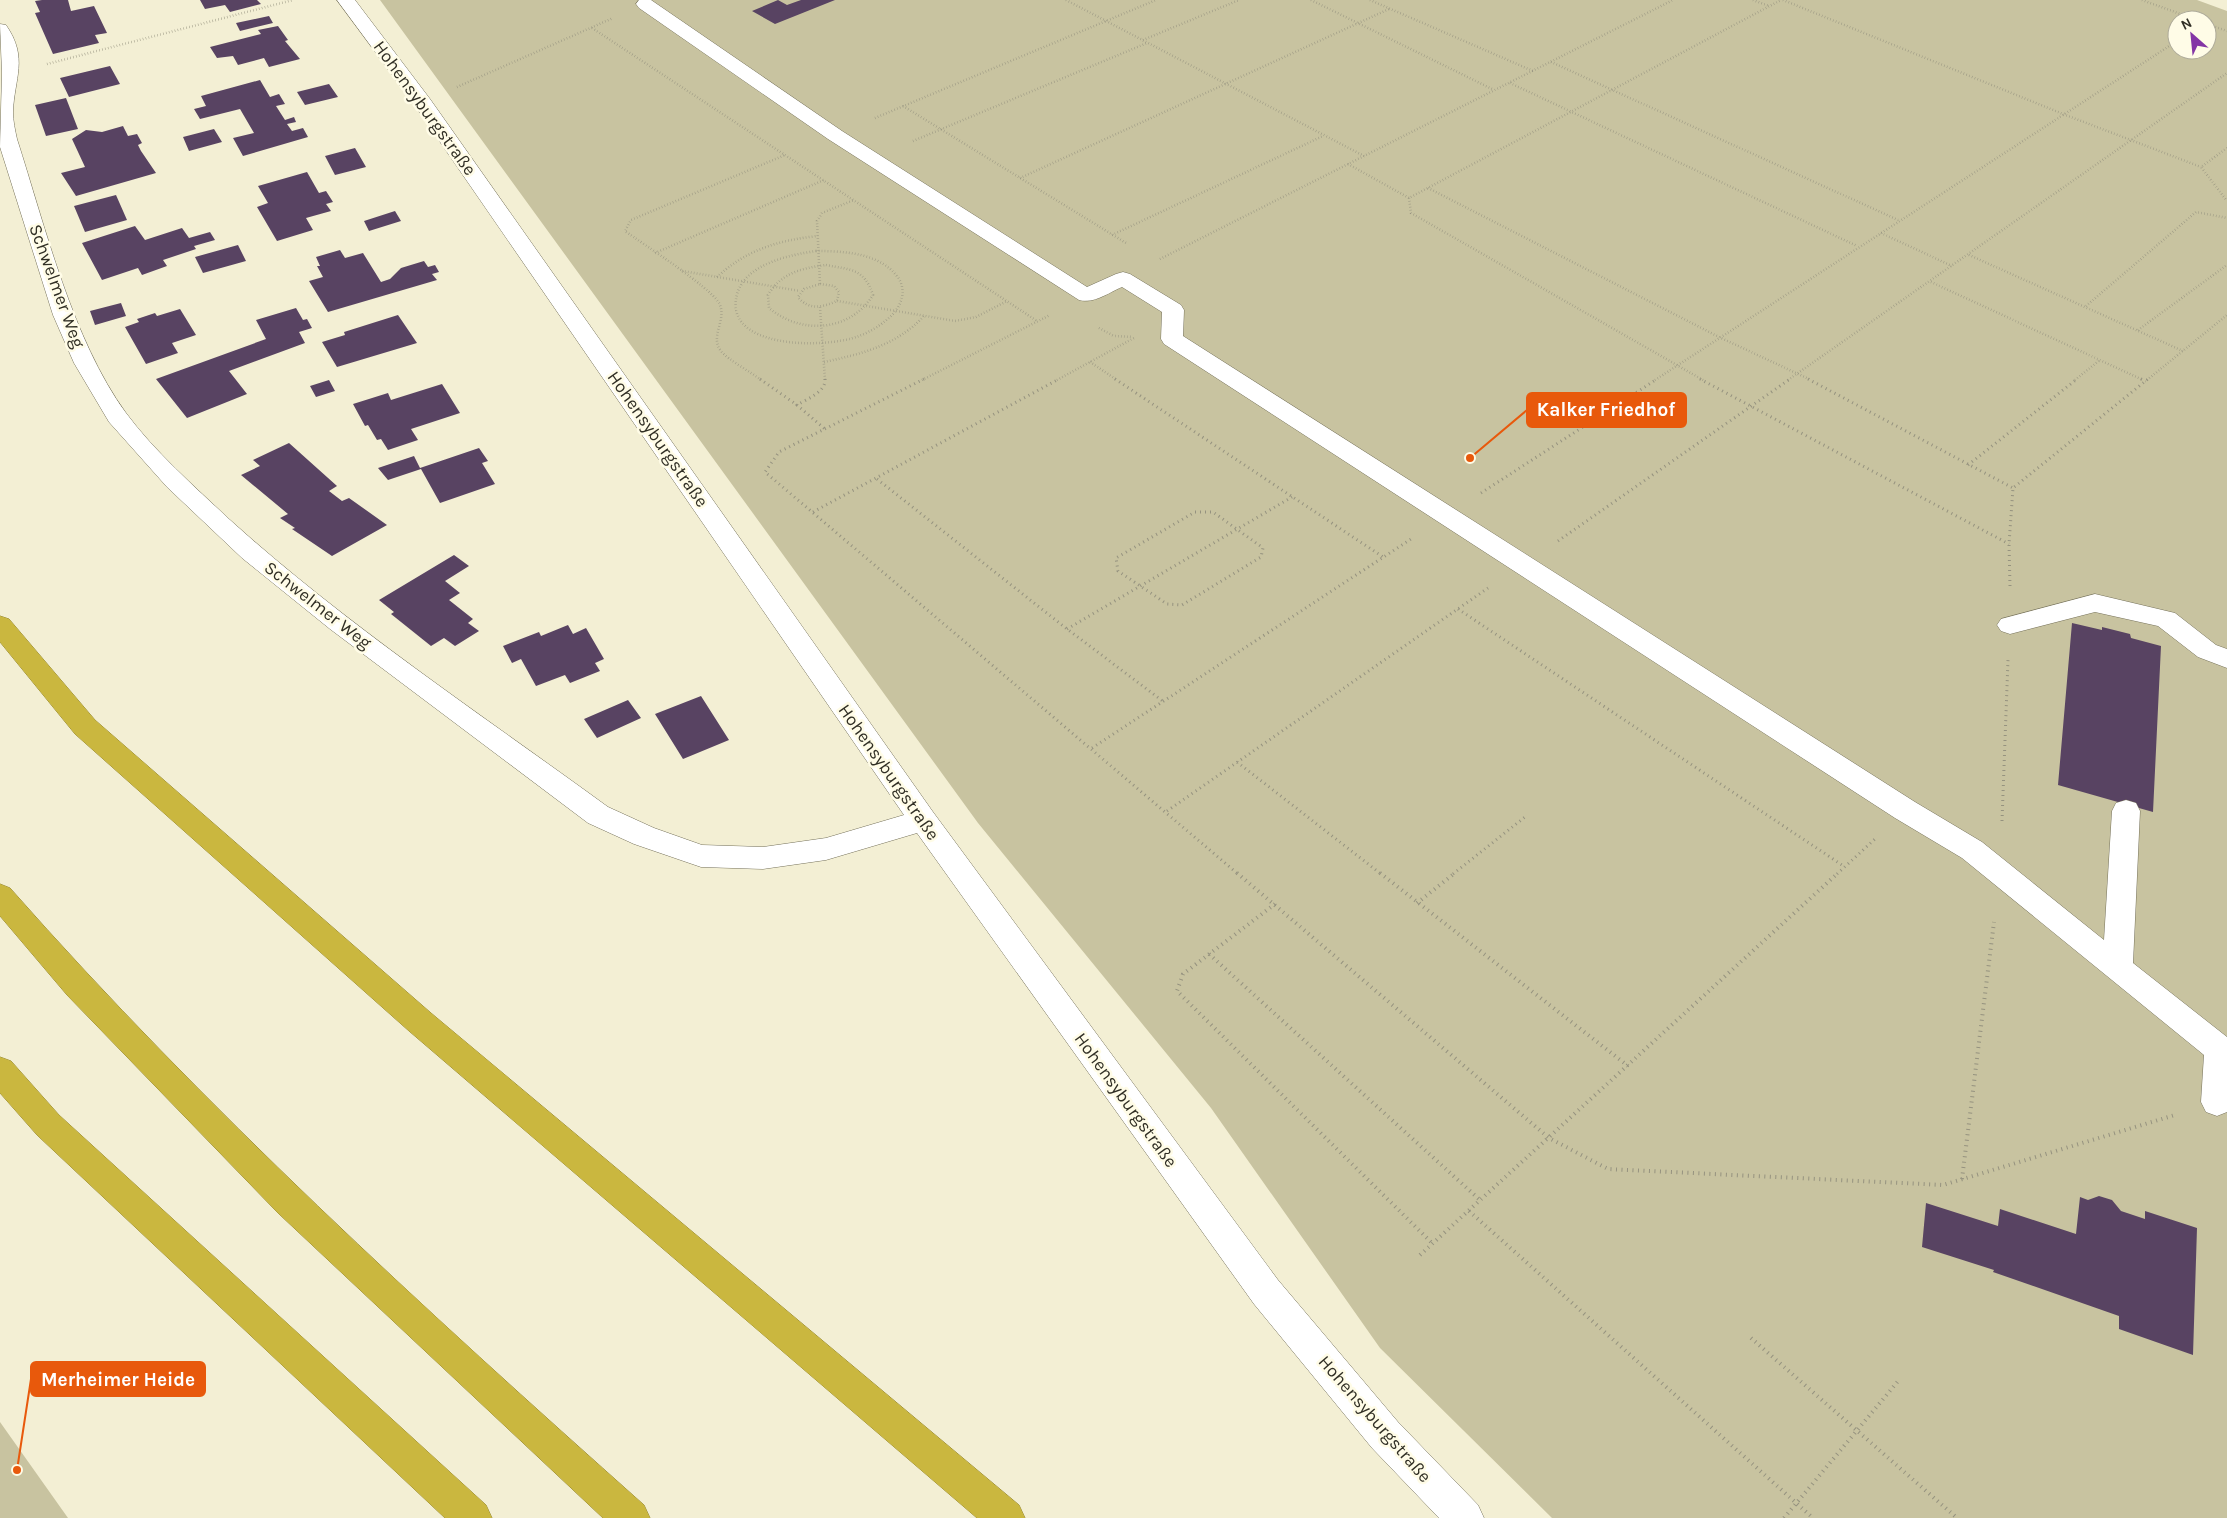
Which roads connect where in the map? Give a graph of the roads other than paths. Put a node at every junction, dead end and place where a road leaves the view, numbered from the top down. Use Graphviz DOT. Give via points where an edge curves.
graph roads {
  1 [pos="346,0"];
  2 [pos="649,2"];
  3 [pos="0,29"];
  4 [pos="6,75"];
  5 [pos="3,122"];
  6 [pos="2010,625"];
  7 [pos="0,626"];
  8 [pos="2227,659"];
  9 [pos="2126,811"];
  10 [pos="923,820"];
  11 [pos="0,896"];
  12 [pos="2118,967"];
  13 [pos="0,1071"];
  14 [pos="2217,1102"];
  15 [pos="473,1518"];
  16 [pos="631,1518"];
  17 [pos="1006,1518"];
  18 [pos="1465,1518"];
  1 -- 10 [label="street, Hohensyburgstraße" via="423,103"];
  2 -- 12 [label="street" via="835,135 1086,296 1123,278 1173,310 1172,338 1522,565 1972,850"];
  3 -- 4 [label="street, Schwelmer Weg" via="9,53"];
  4 -- 5 [label="street, Schwelmer Weg"];
  5 -- 10 [label="street, Schwelmer Weg" via="64,315 85,363 117,417 175,482 251,552 339,623 598,815 644,836 702,856 763,858 826,849"];
  6 -- 8 [label="street" via="2095,603 2166,619 2207,651"];
  7 -- 17 [label="highway" via="85,727 420,1022"];
  9 -- 12 [label="street"];
  10 -- 18 [label="street, Hohensyburgstraße" via="1266,1292 1385,1435"];
  11 -- 16 [label="highway" via="78,986 290,1202"];
  12 -- 14 [label="street" via="2220,1050"];
  13 -- 15 [label="highway" via="48,1125"];
}
